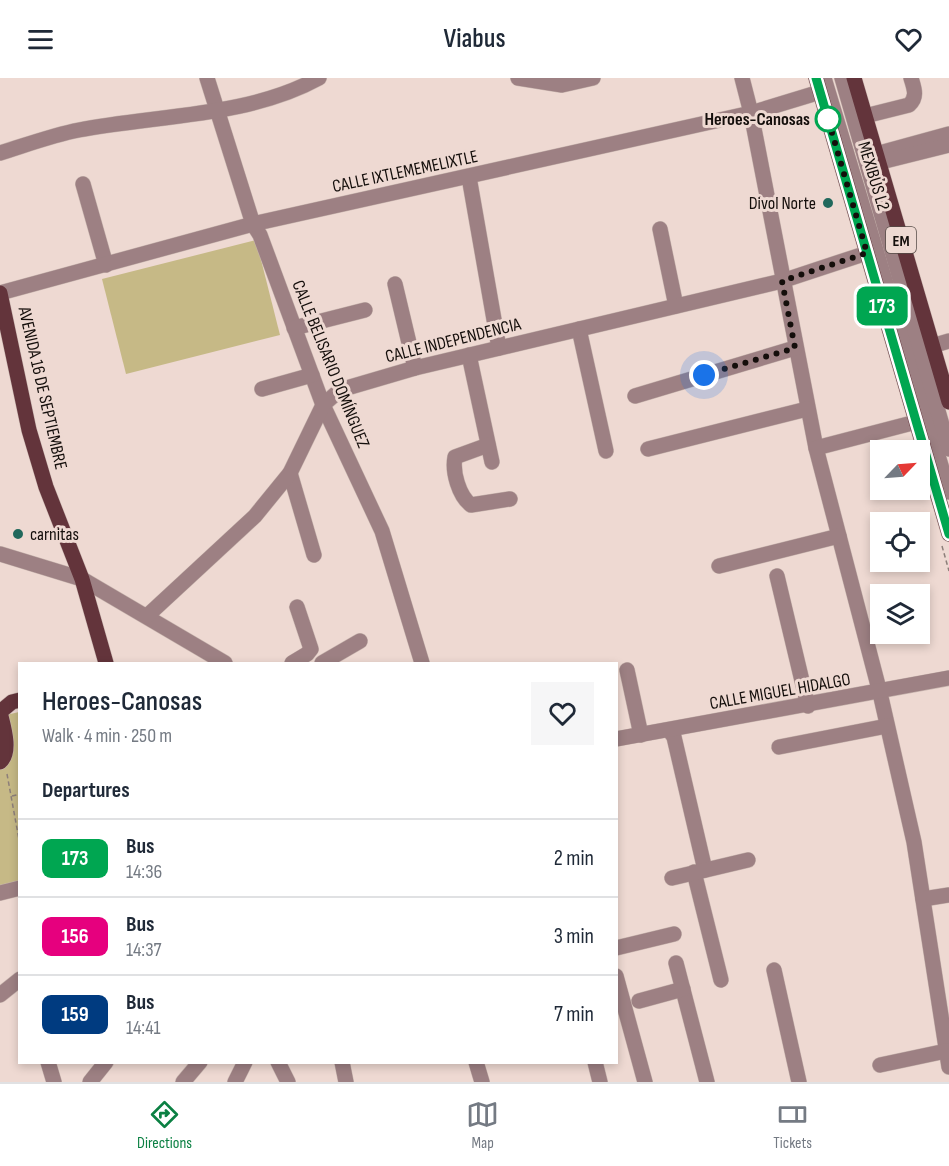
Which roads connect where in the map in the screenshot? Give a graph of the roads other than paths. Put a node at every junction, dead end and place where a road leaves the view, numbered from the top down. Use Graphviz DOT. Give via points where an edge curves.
graph roads {
  1 [pos="207,78"];
  2 [pos="319,78"];
  3 [pos="518,78"];
  4 [pos="593,78"];
  5 [pos="742,78"];
  6 [pos="842,78"];
  7 [pos="854,78"];
  8 [pos="911,78"];
  9 [pos="820,83"];
  10 [pos="218,111"];
  11 [pos="751,112"];
  12 [pos="865,116"];
  13 [pos="949,134"];
  14 [pos="949,145"];
  15 [pos="0,153"];
  16 [pos="877,159"];
  17 [pos="469,177"];
  18 [pos="83,184"];
  19 [pos="253,224"];
  20 [pos="660,229"];
  21 [pos="867,253"];
  22 [pos="106,264"];
  23 [pos="782,281"];
  24 [pos="395,284"];
  25 [pos="0,293"];
  26 [pos="676,306"];
  27 [pos="365,310"];
  28 [pos="294,328"];
  29 [pos="579,329"];
  30 [pos="949,341"];
  31 [pos="932,346"];
  32 [pos="499,348"];
  33 [pos="795,348"];
  34 [pos="469,355"];
  35 [pos="415,368"];
  36 [pos="944,370"];
  37 [pos="312,375"];
  38 [pos="261,389"];
  39 [pos="635,396"];
  40 [pos="949,399"];
  41 [pos="323,405"];
  42 [pos="807,409"];
  43 [pos="916,422"];
  44 [pos="488,445"];
  45 [pos="816,448"];
  46 [pos="648,449"];
  47 [pos="949,449"];
  48 [pos="606,451"];
  49 [pos="492,462"];
  50 [pos="290,473"];
  51 [pos="949,492"];
  52 [pos="510,499"];
  53 [pos="949,534"];
  54 [pos="839,536"];
  55 [pos="0,554"];
  56 [pos="314,555"];
  57 [pos="719,566"];
  58 [pos="777,576"];
  59 [pos="82,579"];
  60 [pos="297,608"];
  61 [pos="147,616"];
  62 [pos="360,641"];
  63 [pos="105,662"];
  64 [pos="223,662"];
  65 [pos="294,662"];
  66 [pos="324,662"];
  67 [pos="422,662"];
  68 [pos="627,670"];
  69 [pos="949,678"];
  70 [pos="880,693"];
  71 [pos="18,700"];
  72 [pos="808,706"];
  73 [pos="887,726"];
  74 [pos="669,730"];
  75 [pos="641,735"];
  76 [pos="618,739"];
  77 [pos="778,747"];
  78 [pos="2,760"];
  79 [pos="748,860"];
  80 [pos="700,871"];
  81 [pos="672,878"];
  82 [pos="18,888"];
  83 [pos="0,893"];
  84 [pos="949,895"];
  85 [pos="923,899"];
  86 [pos="674,934"];
  87 [pos="618,948"];
  88 [pos="676,963"];
  89 [pos="774,970"];
  90 [pos="721,980"];
  91 [pos="18,981"];
  92 [pos="618,983"];
  93 [pos="683,989"];
  94 [pos="0,995"];
  95 [pos="639,1001"];
  96 [pos="946,1042"];
  97 [pos="104,1064"];
  98 [pos="243,1064"];
  99 [pos="279,1064"];
  100 [pos="342,1064"];
  101 [pos="477,1064"];
  102 [pos="596,1064"];
  103 [pos="880,1065"];
  104 [pos="949,1067"];
  105 [pos="195,1071"];
  106 [pos="90,1082"];
  107 [pos="183,1082"];
  108 [pos="235,1082"];
  109 [pos="272,1082"];
  110 [pos="288,1082"];
  111 [pos="346,1082"];
  112 [pos="482,1082"];
  113 [pos="600,1082"];
  114 [pos="645,1082"];
  115 [pos="707,1082"];
  116 [pos="799,1082"];
  1 -- 10 [label="street, CALLE BELISARIO DOMÍNGUEZ"];
  2 -- 10 [label="street" via="284,93"];
  3 -- 4 [label="street" via="562,85"];
  5 -- 11 [label="street"];
  6 -- 47 [label="street, MEXIBÚS L2"];
  7 -- 12 [label="main road, EM"];
  8 -- 12 [label="street" via="914,101"];
  9 -- 11 [label="street, CALLE IXTLEMEMELIXTLE"];
  9 -- 21 [label="main road, EM"];
  9 -- 51 [label="street, MEXIBÚS L2"];
  10 -- 15 [label="street" via="78,130"];
  10 -- 19 [label="street, CALLE BELISARIO DOMÍNGUEZ"];
  11 -- 17 [label="street, CALLE IXTLEMEMELIXTLE"];
  11 -- 23 [label="street"];
  12 -- 16 [label="main road, EM"];
  13 -- 16 [label="street"];
  14 -- 16 [label="street"];
  16 -- 31 [label="main road, EM"];
  17 -- 19 [label="street, CALLE IXTLEMEMELIXTLE"];
  17 -- 32 [label="street"];
  18 -- 22 [label="street"];
  19 -- 22 [label="street, CALLE IXTLEMEMELIXTLE"];
  19 -- 28 [label="street, CALLE BELISARIO DOMÍNGUEZ"];
  20 -- 26 [label="street"];
  21 -- 23 [label="street, CALLE INDEPENDENCIA"];
  21 -- 43 [label="main road, EM"];
  22 -- 25 [label="street, CALLE IXTLEMEMELIXTLE"];
  23 -- 26 [label="street, CALLE INDEPENDENCIA"];
  23 -- 33 [label="street"];
  24 -- 35 [label="street"];
  25 -- 59 [label="main road, AVENIDA 16 DE SEPTIEMBRE" via="29,430 46,487"];
  26 -- 29 [label="street, CALLE INDEPENDENCIA"];
  27 -- 28 [label="street"];
  28 -- 37 [label="street, CALLE BELISARIO DOMÍNGUEZ"];
  29 -- 32 [label="street, CALLE INDEPENDENCIA"];
  29 -- 48 [label="street"];
  30 -- 31 [label="street"];
  31 -- 36 [label="main road, EM"];
  32 -- 34 [label="street, CALLE INDEPENDENCIA"];
  33 -- 39 [label="street"];
  33 -- 42 [label="street"];
  34 -- 35 [label="street, CALLE INDEPENDENCIA"];
  34 -- 44 [label="street"];
  35 -- 41 [label="street, CALLE INDEPENDENCIA" via="340,390"];
  36 -- 40 [label="main road, EM"];
  37 -- 38 [label="street"];
  37 -- 41 [label="street, CALLE BELISARIO DOMÍNGUEZ"];
  41 -- 50 [label="street, CALLE INDEPENDENCIA"];
  41 -- 67 [label="street, CALLE BELISARIO DOMÍNGUEZ" via="382,531"];
  42 -- 45 [label="street"];
  42 -- 46 [label="street"];
  43 -- 45 [label="street"];
  43 -- 53 [label="main road, EM"];
  44 -- 49 [label="street"];
  44 -- 52 [label="street" via="455,457 462,495 471,505"];
  45 -- 54 [label="street"];
  50 -- 56 [label="street"];
  50 -- 61 [label="street, CALLE INDEPENDENCIA" via="255,516"];
  54 -- 57 [label="street"];
  54 -- 70 [label="street"];
  55 -- 59 [label="street"];
  58 -- 72 [label="street"];
  59 -- 61 [label="street"];
  59 -- 63 [label="main road, AVENIDA 16 DE SEPTIEMBRE"];
  60 -- 65 [label="street" via="311,649"];
  61 -- 64 [label="street"];
  62 -- 66 [label="street"];
  68 -- 75 [label="street"];
  69 -- 70 [label="street, CALLE MIGUEL HIDALGO"];
  70 -- 72 [label="street, CALLE MIGUEL HIDALGO"];
  70 -- 73 [label="street"];
  71 -- 78 [label="main road" via="0,712 6,751"];
  72 -- 74 [label="street, CALLE MIGUEL HIDALGO"];
  73 -- 77 [label="street"];
  73 -- 85 [label="street"];
  74 -- 75 [label="street, CALLE MIGUEL HIDALGO"];
  74 -- 80 [label="street" via="674,737"];
  75 -- 76 [label="street, CALLE MIGUEL HIDALGO"];
  79 -- 80 [label="street"];
  80 -- 81 [label="street"];
  80 -- 90 [label="street"];
  82 -- 83 [label="street"];
  84 -- 85 [label="street"];
  85 -- 96 [label="street"];
  86 -- 87 [label="street"];
  88 -- 93 [label="street"];
  89 -- 116 [label="street"];
  91 -- 94 [label="street"];
  92 -- 114 [label="street"];
  93 -- 95 [label="street"];
  93 -- 115 [label="street"];
  96 -- 103 [label="street"];
  96 -- 104 [label="street"];
  97 -- 106 [label="street"];
  98 -- 108 [label="street"];
  99 -- 109 [label="street"];
  99 -- 110 [label="street"];
  100 -- 111 [label="street"];
  101 -- 112 [label="street"];
  102 -- 113 [label="street"];
  105 -- 107 [label="street"];
}
